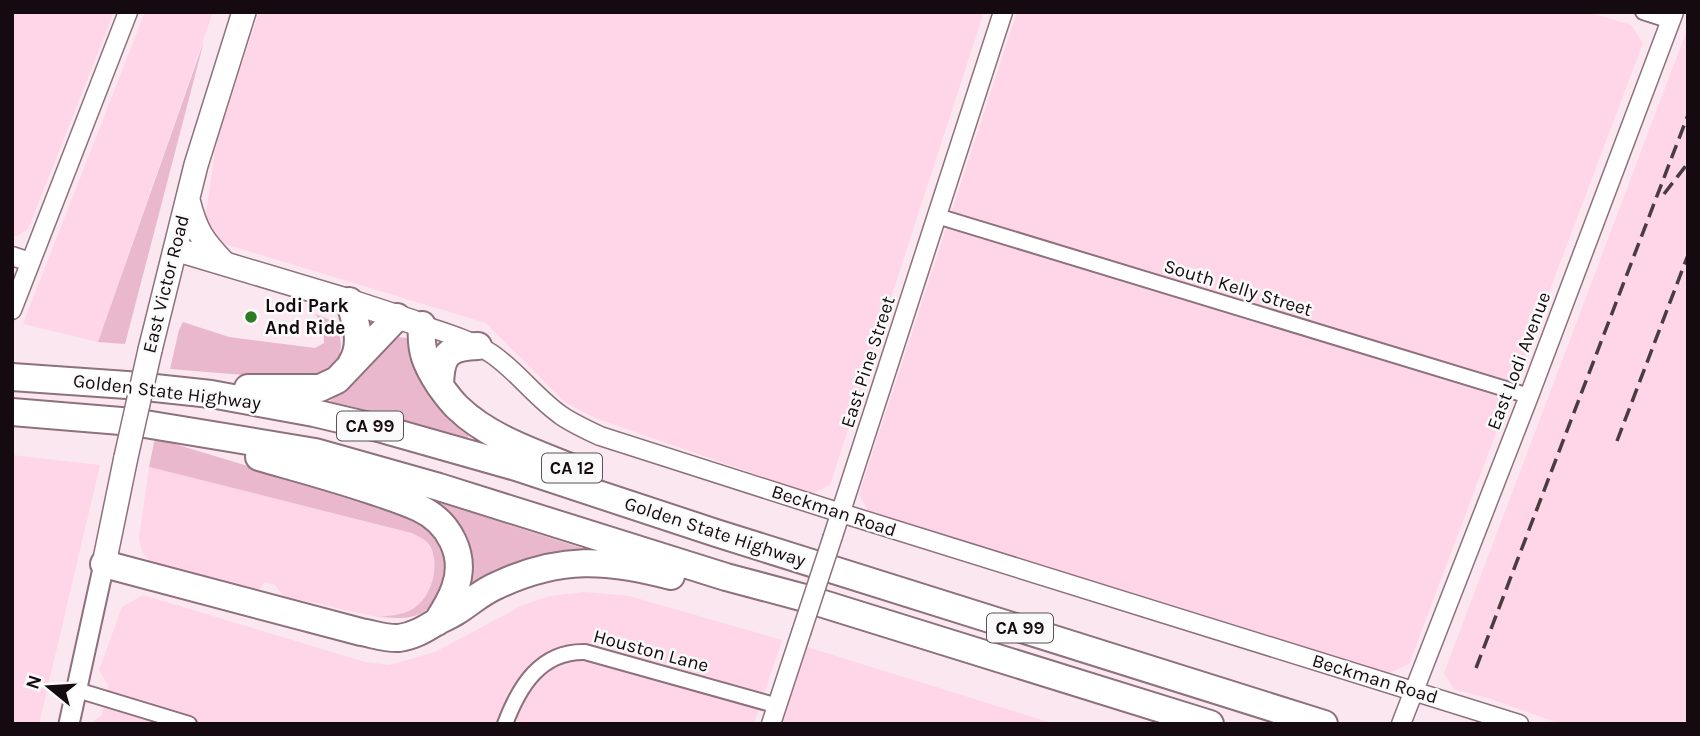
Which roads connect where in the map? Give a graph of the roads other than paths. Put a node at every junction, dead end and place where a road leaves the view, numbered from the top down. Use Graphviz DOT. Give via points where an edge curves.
graph roads {
  1 [pos="128,12"];
  2 [pos="244,12"];
  3 [pos="1003,12"];
  4 [pos="1643,12"];
  5 [pos="1672,17"];
  6 [pos="188,200"];
  7 [pos="937,216"];
  8 [pos="175,249"];
  9 [pos="12,256"];
  10 [pos="30,262"];
  11 [pos="224,263"];
  12 [pos="349,301"];
  13 [pos="12,310"];
  14 [pos="410,321"];
  15 [pos="478,346"];
  16 [pos="346,372"];
  17 [pos="12,377"];
  18 [pos="127,384"];
  19 [pos="440,385"];
  20 [pos="1529,396"];
  21 [pos="12,412"];
  22 [pos="157,426"];
  23 [pos="841,513"];
  24 [pos="716,533"];
  25 [pos="104,564"];
  26 [pos="801,597"];
  27 [pos="438,622"];
  28 [pos="77,690"];
  29 [pos="1414,691"];
  30 [pos="778,706"];
  31 [pos="1403,718"];
  32 [pos="69,724"];
  33 [pos="189,724"];
  34 [pos="505,724"];
  35 [pos="771,724"];
  36 [pos="1210,724"];
  37 [pos="1324,724"];
  38 [pos="1518,724"];
  1 -- 10 [label="street"];
  2 -- 6 [label="main road, East Victor Road"];
  3 -- 7 [label="street, East Pine Street"];
  4 -- 5 [label="street"];
  5 -- 20 [label="street, East Lodi Avenue"];
  6 -- 8 [label="main road, East Victor Road"];
  6 -- 11 [label="main road" via="205,244"];
  7 -- 20 [label="street, South Kelly Street"];
  7 -- 23 [label="street, East Pine Street"];
  8 -- 11 [label="main road, Beckman Road"];
  8 -- 25 [label="main road, East Victor Road, bridge"];
  9 -- 10 [label="street"];
  10 -- 13 [label="street"];
  11 -- 12 [label="main road, Beckman Road"];
  12 -- 14 [label="main road, Beckman Road"];
  12 -- 16 [label="highway" via="358,342"];
  14 -- 15 [label="street, Beckman Road"];
  14 -- 16 [label="highway"];
  14 -- 19 [label="highway, CA 12" via="427,366"];
  15 -- 19 [label="highway" via="454,349 446,356"];
  15 -- 23 [label="street, Beckman Road" via="580,427"];
  16 -- 18 [label="highway" via="320,388"];
  17 -- 18 [label="highway, Golden State Highway / CA 99"];
  18 -- 24 [label="highway, Golden State Highway / CA 99" via="211,394 382,429 516,467"];
  19 -- 24 [label="highway, CA 12" via="475,422 505,439 673,509"];
  20 -- 29 [label="street, East Lodi Avenue"];
  21 -- 22 [label="highway, Golden State Highway / CA 99"];
  22 -- 26 [label="highway, Golden State Highway / CA 99" via="314,452"];
  22 -- 27 [label="highway" via="342,480 432,516 452,538 459,571"];
  23 -- 29 [label="street, Beckman Road"];
  23 -- 30 [label="street, East Pine Street, bridge"];
  24 -- 37 [label="highway, Golden State Highway / CA 99"];
  25 -- 27 [label="highway" via="380,636 414,635"];
  25 -- 28 [label="main road, East Victor Road"];
  26 -- 27 [label="highway" via="721,589 634,567 579,562 506,581"];
  26 -- 36 [label="highway, Golden State Highway / CA 99"];
  28 -- 32 [label="main road, East Victor Road"];
  28 -- 33 [label="street"];
  29 -- 31 [label="street, East Lodi Avenue"];
  29 -- 38 [label="street, Beckman Road"];
  30 -- 34 [label="street, Houston Lane" via="577,652 554,658 528,677"];
  30 -- 35 [label="street, East Pine Street"];
}
